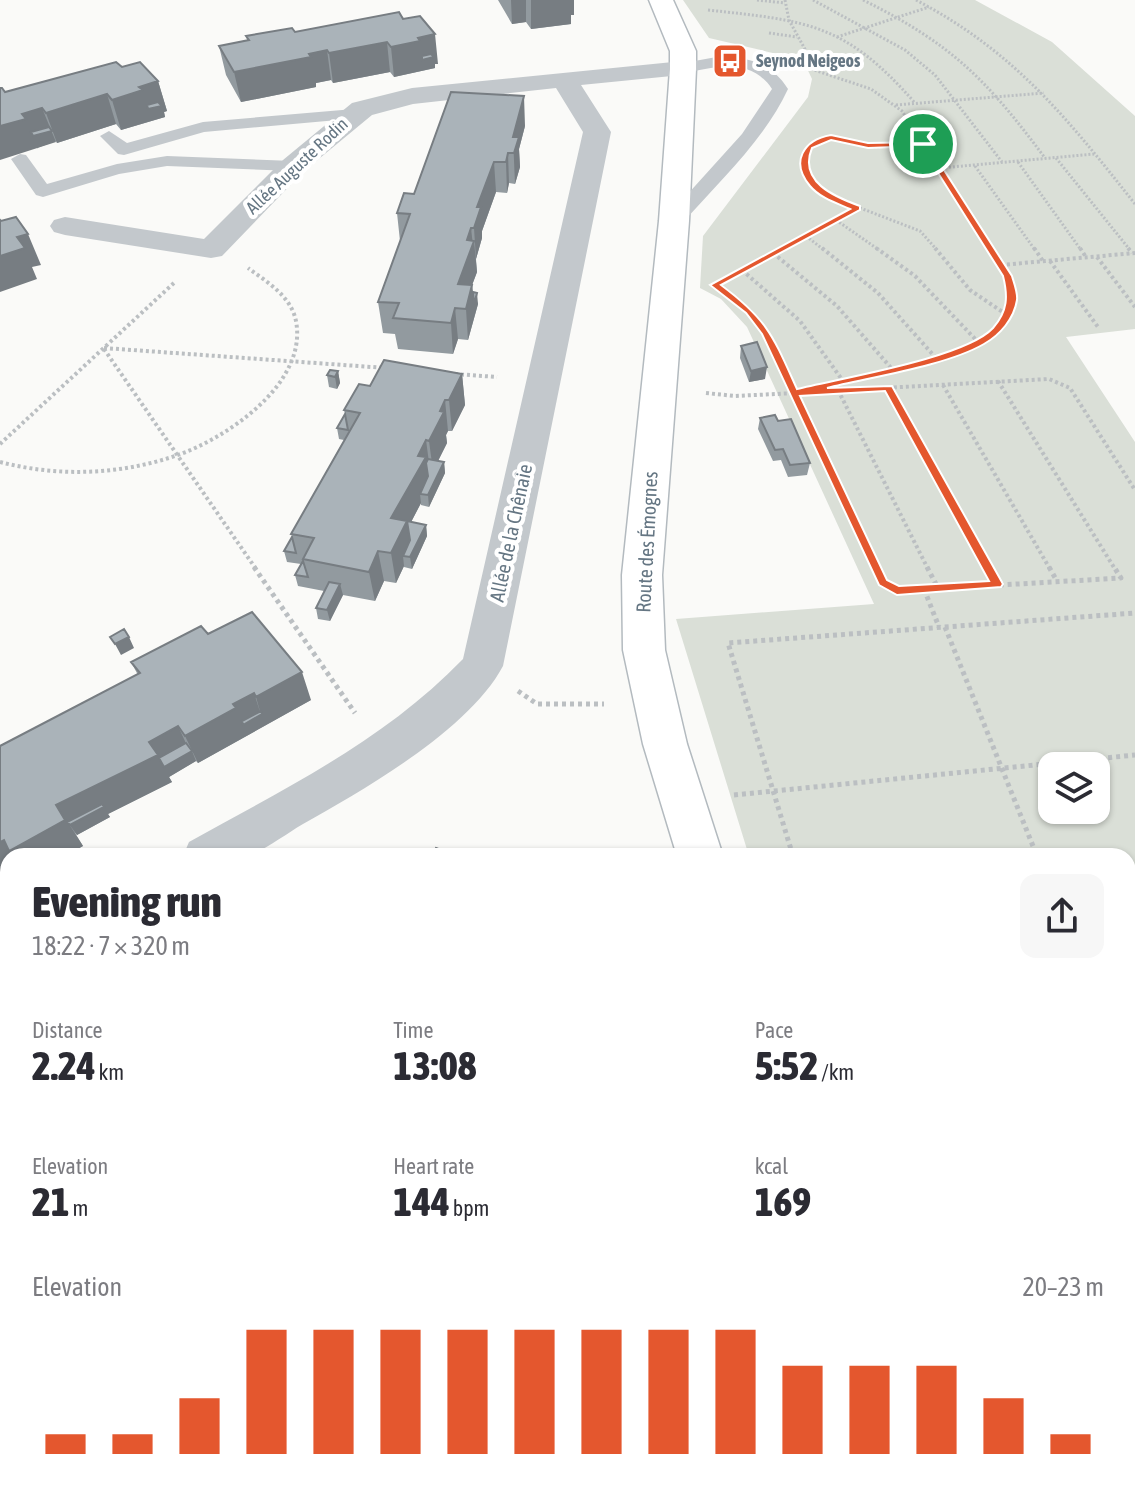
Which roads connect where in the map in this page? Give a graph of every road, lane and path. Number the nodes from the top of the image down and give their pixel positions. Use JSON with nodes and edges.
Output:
{"nodes":[{"id":1,"x":661,"y":0,"type":"edge"},
{"id":2,"x":757,"y":0,"type":"edge"},
{"id":3,"x":813,"y":0,"type":"edge"},
{"id":4,"x":863,"y":0,"type":"edge"},
{"id":5,"x":916,"y":0,"type":"edge"},
{"id":6,"x":785,"y":2,"type":"edge"},
{"id":7,"x":930,"y":7,"type":"junction"},
{"id":8,"x":703,"y":9,"type":"dead end"},
{"id":9,"x":898,"y":17,"type":"junction"},
{"id":10,"x":789,"y":20,"type":"junction"},
{"id":11,"x":868,"y":27,"type":"junction"},
{"id":12,"x":837,"y":37,"type":"junction"},
{"id":13,"x":807,"y":68,"type":"dead end"},
{"id":14,"x":683,"y":69,"type":"junction"},
{"id":15,"x":817,"y":71,"type":"junction"},
{"id":16,"x":564,"y":79,"type":"junction"},
{"id":17,"x":1045,"y":93,"type":"junction"},
{"id":18,"x":999,"y":96,"type":"junction"},
{"id":19,"x":955,"y":100,"type":"junction"},
{"id":20,"x":915,"y":103,"type":"junction"},
{"id":21,"x":896,"y":105,"type":"junction"},
{"id":22,"x":354,"y":114,"type":"junction"},
{"id":23,"x":109,"y":136,"type":"edge"},
{"id":24,"x":923,"y":144,"type":"junction"},
{"id":25,"x":1095,"y":154,"type":"junction"},
{"id":26,"x":1056,"y":157,"type":"junction"},
{"id":27,"x":1045,"y":158,"type":"junction"},
{"id":28,"x":20,"y":159,"type":"edge"},
{"id":29,"x":1017,"y":161,"type":"junction"},
{"id":30,"x":1002,"y":162,"type":"junction"},
{"id":31,"x":974,"y":165,"type":"junction"},
{"id":32,"x":293,"y":166,"type":"junction"},
{"id":33,"x":940,"y":169,"type":"junction"},
{"id":34,"x":1135,"y":204,"type":"edge"},
{"id":35,"x":857,"y":208,"type":"junction"},
{"id":36,"x":836,"y":220,"type":"junction"},
{"id":37,"x":674,"y":221,"type":"junction"},
{"id":38,"x":65,"y":226,"type":"dead end"},
{"id":39,"x":806,"y":236,"type":"junction"},
{"id":40,"x":211,"y":249,"type":"junction"},
{"id":41,"x":773,"y":253,"type":"junction"},
{"id":42,"x":1133,"y":253,"type":"edge"},
{"id":43,"x":1097,"y":256,"type":"junction"},
{"id":44,"x":1086,"y":257,"type":"junction"},
{"id":45,"x":1050,"y":260,"type":"junction"},
{"id":46,"x":1043,"y":261,"type":"junction"},
{"id":47,"x":1001,"y":265,"type":"junction"},
{"id":48,"x":742,"y":270,"type":"junction"},
{"id":49,"x":1135,"y":307,"type":"edge"},
{"id":50,"x":1007,"y":315,"type":"junction"},
{"id":51,"x":1098,"y":327,"type":"dead end"},
{"id":52,"x":979,"y":343,"type":"junction"},
{"id":53,"x":103,"y":348,"type":"junction"},
{"id":54,"x":936,"y":358,"type":"junction"},
{"id":55,"x":294,"y":362,"type":"junction"},
{"id":56,"x":388,"y":369,"type":"edge"},
{"id":57,"x":892,"y":369,"type":"junction"},
{"id":58,"x":450,"y":373,"type":"edge"},
{"id":59,"x":544,"y":380,"type":"junction"},
{"id":60,"x":843,"y":381,"type":"junction"},
{"id":61,"x":998,"y":381,"type":"junction"},
{"id":62,"x":943,"y":385,"type":"junction"},
{"id":63,"x":888,"y":388,"type":"junction"},
{"id":64,"x":659,"y":389,"type":"junction"},
{"id":65,"x":838,"y":390,"type":"junction"},
{"id":66,"x":794,"y":393,"type":"junction"},
{"id":67,"x":0,"y":444,"type":"edge"},
{"id":68,"x":178,"y":455,"type":"junction"},
{"id":69,"x":0,"y":462,"type":"edge"},
{"id":70,"x":1135,"y":490,"type":"edge"},
{"id":71,"x":1057,"y":581,"type":"junction"},
{"id":72,"x":997,"y":584,"type":"junction"},
{"id":73,"x":938,"y":588,"type":"junction"},
{"id":74,"x":924,"y":589,"type":"junction"},
{"id":75,"x":1135,"y":613,"type":"edge"},
{"id":76,"x":942,"y":627,"type":"junction"},
{"id":77,"x":618,"y":702,"type":"dead end"},
{"id":78,"x":537,"y":704,"type":"dead end"},
{"id":79,"x":382,"y":753,"type":"junction"},
{"id":80,"x":1135,"y":755,"type":"edge"},
{"id":81,"x":1002,"y":768,"type":"junction"},
{"id":82,"x":773,"y":791,"type":"junction"},
{"id":83,"x":731,"y":796,"type":"dead end"},
{"id":84,"x":220,"y":848,"type":"edge"},
{"id":85,"x":698,"y":848,"type":"edge"},
{"id":86,"x":791,"y":848,"type":"edge"},
{"id":87,"x":1034,"y":848,"type":"edge"}],
"edges":[{"from":1,"to":14,"type":"street","name":"Route des Émognes"},
{"from":2,"to":6,"type":"path"},
{"from":3,"to":11,"type":"path"},
{"from":4,"to":9,"type":"path"},
{"from":5,"to":7,"type":"path"},
{"from":6,"to":10,"type":"path"},
{"from":7,"to":9,"type":"path"},
{"from":7,"to":17,"type":"path"},
{"from":8,"to":10,"type":"path"},
{"from":9,"to":11,"type":"path"},
{"from":9,"to":18,"type":"path"},
{"from":10,"to":12,"type":"path"},
{"from":10,"to":15,"type":"path"},
{"from":11,"to":12,"type":"path"},
{"from":11,"to":19,"type":"path"},
{"from":12,"to":20,"type":"path"},
{"from":13,"to":15,"type":"path"},
{"from":14,"to":16,"type":"street","name":"Allée Auguste Rodin"},
{"from":14,"to":37,"type":"street","name":"Route des Émognes"},
{"from":14,"to":37,"type":"lane"},
{"from":15,"to":21,"type":"path"},
{"from":16,"to":22,"type":"street","name":"Allée Auguste Rodin"},
{"from":16,"to":59,"type":"street","name":"Allée de la Chênaie"},
{"from":17,"to":18,"type":"path"},
{"from":17,"to":25,"type":"path"},
{"from":18,"to":19,"type":"path"},
{"from":18,"to":27,"type":"path"},
{"from":19,"to":20,"type":"path"},
{"from":19,"to":30,"type":"path"},
{"from":20,"to":21,"type":"path"},
{"from":21,"to":24,"type":"path"},
{"from":22,"to":23,"type":"lane"},
{"from":22,"to":32,"type":"street","name":"Allée Auguste Rodin"},
{"from":24,"to":33,"type":"path"},
{"from":24,"to":35,"type":"path"},
{"from":25,"to":26,"type":"path"},
{"from":25,"to":34,"type":"path"},
{"from":26,"to":27,"type":"path"},
{"from":26,"to":42,"type":"path"},
{"from":27,"to":29,"type":"path"},
{"from":28,"to":32,"type":"lane"},
{"from":29,"to":30,"type":"path"},
{"from":29,"to":44,"type":"path"},
{"from":30,"to":31,"type":"path"},
{"from":31,"to":33,"type":"path"},
{"from":31,"to":46,"type":"path"},
{"from":32,"to":40,"type":"street","name":"Allée Auguste Rodin"},
{"from":33,"to":47,"type":"path"},
{"from":35,"to":36,"type":"path"},
{"from":35,"to":50,"type":"path"},
{"from":36,"to":39,"type":"path"},
{"from":36,"to":52,"type":"path"},
{"from":37,"to":64,"type":"street","name":"Route des Émognes"},
{"from":38,"to":40,"type":"street"},
{"from":39,"to":41,"type":"path"},
{"from":39,"to":54,"type":"path"},
{"from":40,"to":53,"type":"path"},
{"from":40,"to":55,"type":"path"},
{"from":41,"to":48,"type":"path"},
{"from":41,"to":57,"type":"path"},
{"from":42,"to":43,"type":"path"},
{"from":43,"to":44,"type":"path"},
{"from":43,"to":49,"type":"path"},
{"from":44,"to":45,"type":"path"},
{"from":45,"to":46,"type":"path"},
{"from":45,"to":51,"type":"path"},
{"from":46,"to":47,"type":"path"},
{"from":47,"to":50,"type":"path"},
{"from":48,"to":60,"type":"path"},
{"from":48,"to":66,"type":"path"},
{"from":50,"to":52,"type":"path"},
{"from":52,"to":54,"type":"path"},
{"from":53,"to":55,"type":"path"},
{"from":53,"to":67,"type":"path"},
{"from":53,"to":68,"type":"path"},
{"from":54,"to":57,"type":"path"},
{"from":55,"to":56,"type":"path"},
{"from":55,"to":68,"type":"path"},
{"from":57,"to":60,"type":"path"},
{"from":58,"to":59,"type":"path"},
{"from":59,"to":79,"type":"street","name":"Allée de la Chênaie"},
{"from":60,"to":66,"type":"path"},
{"from":61,"to":62,"type":"path"},
{"from":61,"to":70,"type":"path"},
{"from":61,"to":71,"type":"path"},
{"from":62,"to":63,"type":"path"},
{"from":62,"to":71,"type":"path"},
{"from":63,"to":65,"type":"path"},
{"from":63,"to":72,"type":"path"},
{"from":64,"to":66,"type":"path"},
{"from":64,"to":85,"type":"street","name":"Route des Émognes"},
{"from":65,"to":66,"type":"path"},
{"from":65,"to":73,"type":"path"},
{"from":66,"to":74,"type":"path"},
{"from":68,"to":69,"type":"path"},
{"from":68,"to":79,"type":"path"},
{"from":71,"to":72,"type":"path"},
{"from":72,"to":73,"type":"path"},
{"from":73,"to":74,"type":"path"},
{"from":74,"to":76,"type":"path"},
{"from":75,"to":76,"type":"path"},
{"from":76,"to":81,"type":"path"},
{"from":76,"to":82,"type":"path"},
{"from":77,"to":78,"type":"path"},
{"from":79,"to":84,"type":"street","name":"Allée de la Chênaie"},
{"from":80,"to":81,"type":"path"},
{"from":81,"to":82,"type":"path"},
{"from":81,"to":87,"type":"path"},
{"from":82,"to":83,"type":"path"},
{"from":82,"to":86,"type":"path"}]}
